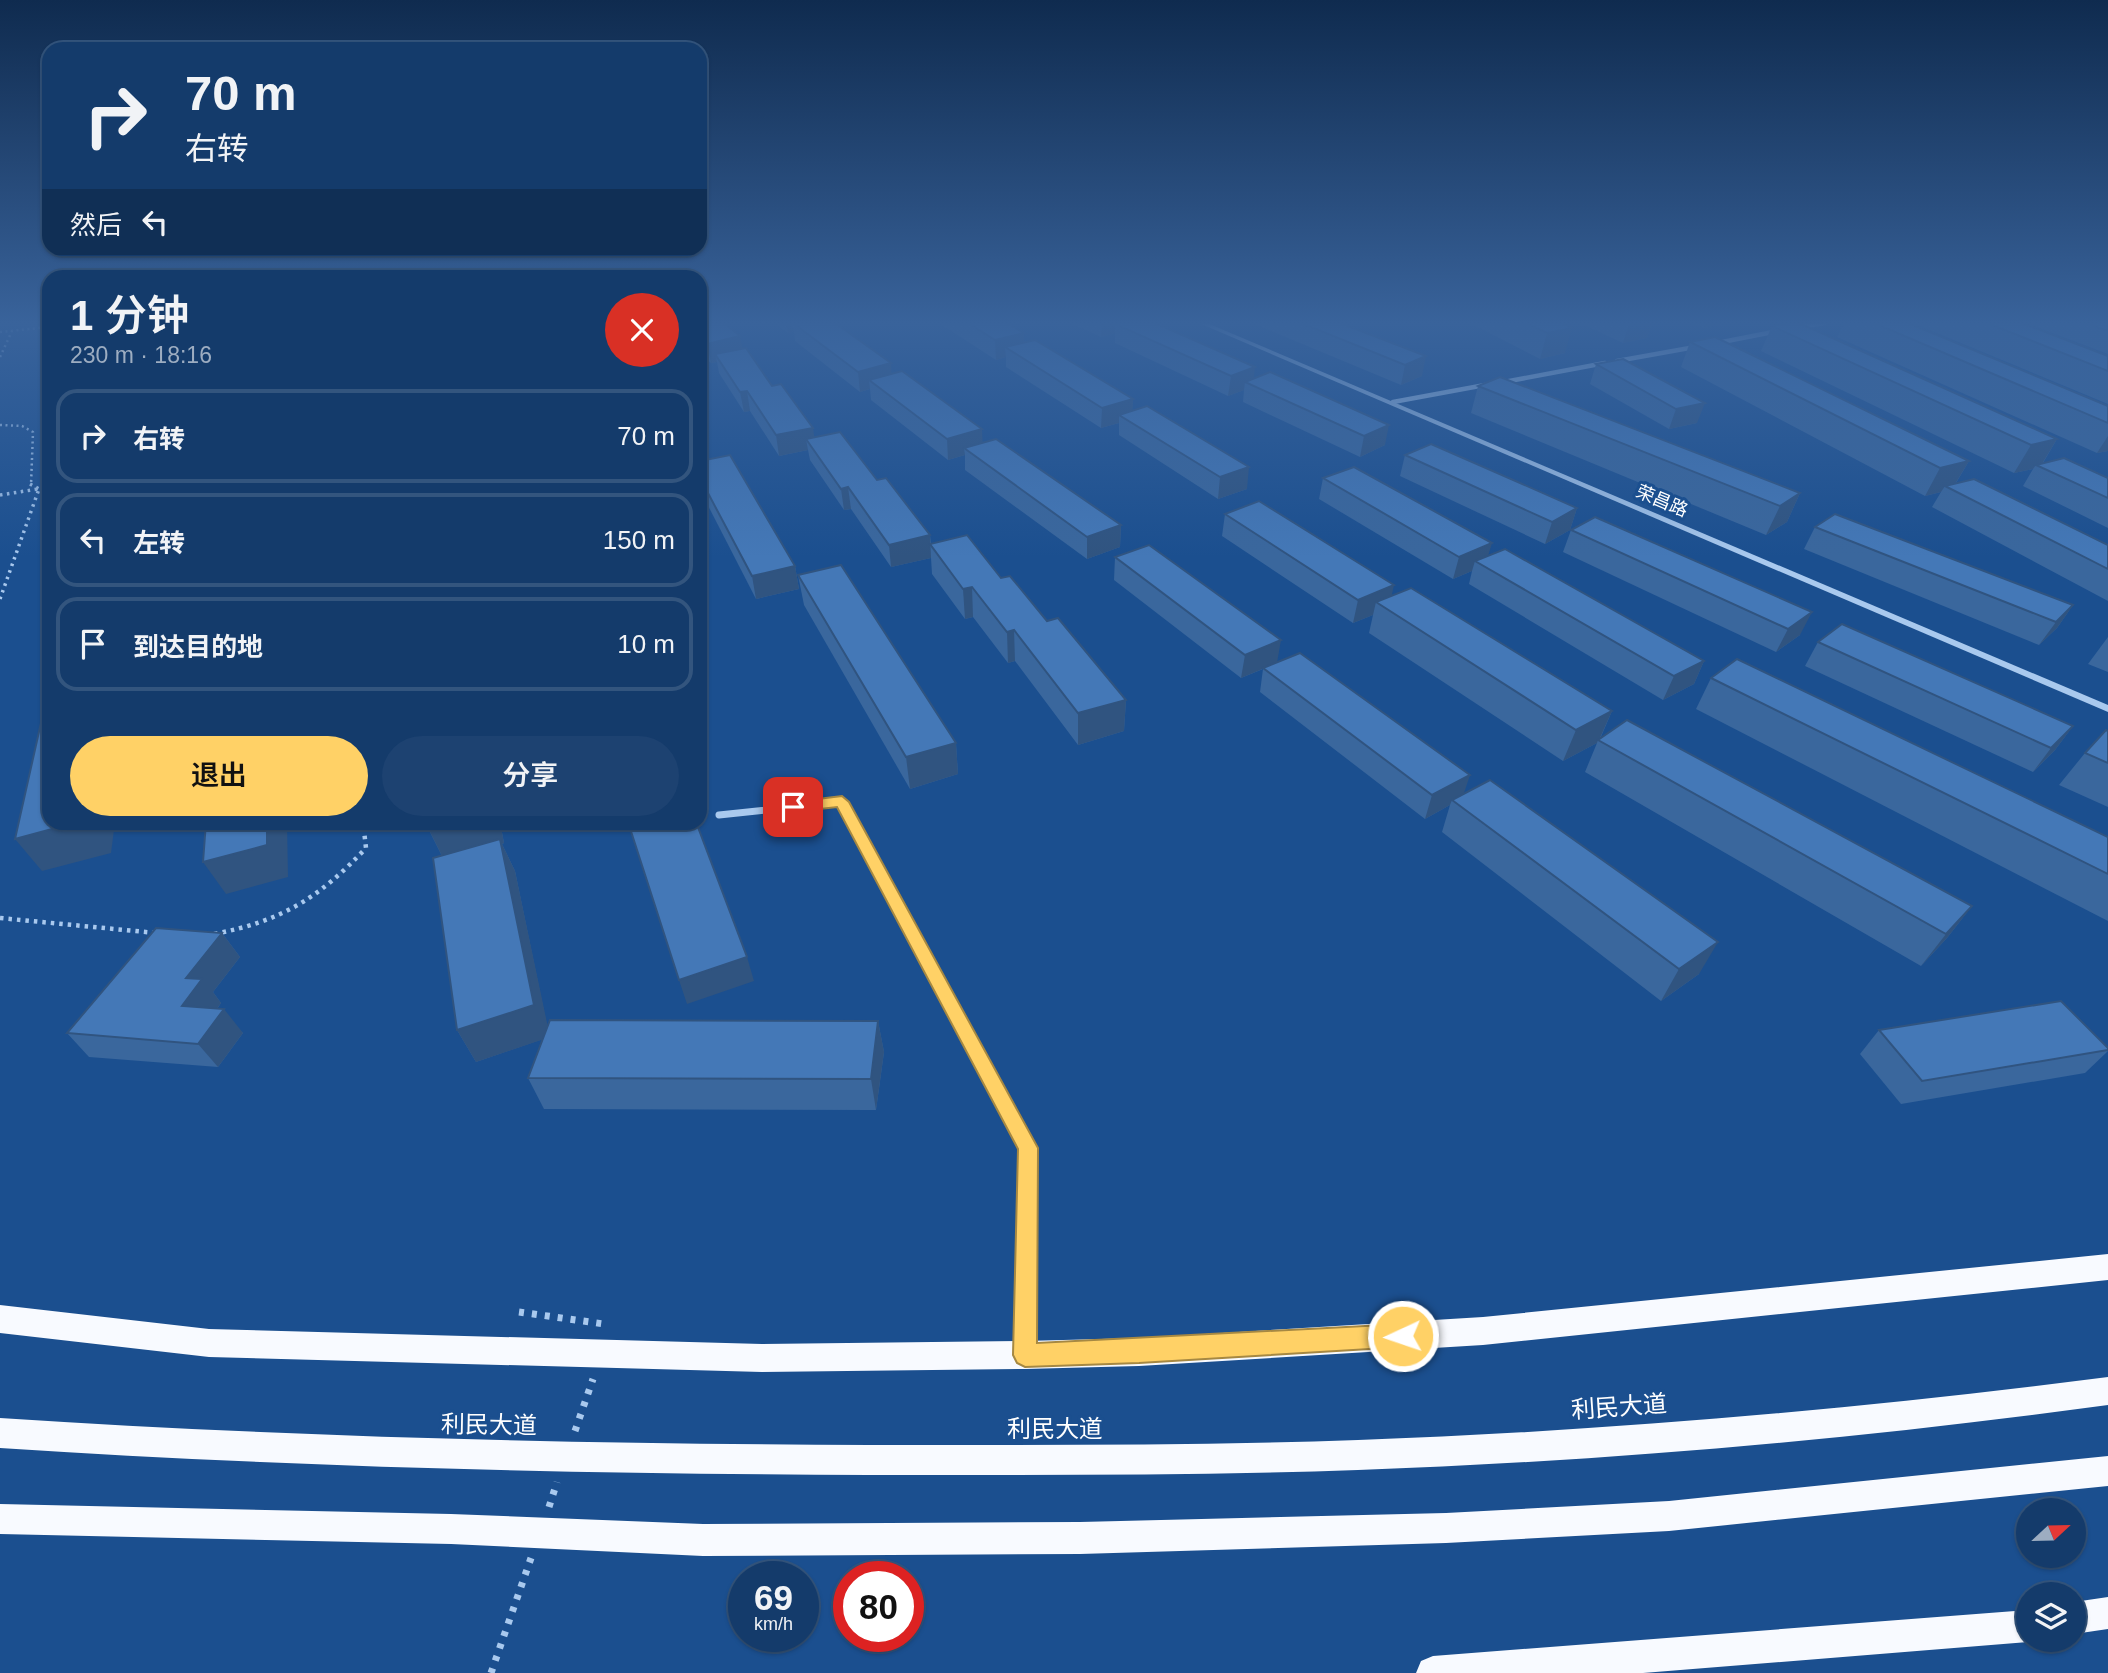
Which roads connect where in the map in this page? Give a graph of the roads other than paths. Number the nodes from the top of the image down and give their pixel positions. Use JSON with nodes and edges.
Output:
{"nodes":[{"id":1,"x":1398,"y":401,"type":"edge"},
{"id":2,"x":1393,"y":402,"type":"joint"},
{"id":3,"x":2108,"y":709,"type":"edge"},
{"id":4,"x":719,"y":815,"type":"dead end"},
{"id":5,"x":2108,"y":1268,"type":"edge"},
{"id":6,"x":0,"y":1319,"type":"edge"},
{"id":7,"x":1025,"y":1355,"type":"junction"},
{"id":8,"x":2108,"y":1391,"type":"edge"},
{"id":9,"x":0,"y":1433,"type":"edge"},
{"id":10,"x":2108,"y":1471,"type":"edge"},
{"id":11,"x":0,"y":1519,"type":"edge"},
{"id":12,"x":2108,"y":1613,"type":"edge"},
{"id":13,"x":2086,"y":1616,"type":"edge"},
{"id":14,"x":2016,"y":1627,"type":"edge"},
{"id":15,"x":1433,"y":1673,"type":"edge"}],
"edges":[{"from":1,"to":2,"type":"street"},
{"from":2,"to":3,"type":"street","name":"荣昌路"},
{"from":4,"to":7,"type":"street"},
{"from":5,"to":7,"type":"highway"},
{"from":6,"to":7,"type":"highway"},
{"from":8,"to":9,"type":"highway","name":"利民大道"},
{"from":10,"to":11,"type":"highway"},
{"from":12,"to":13,"type":"highway"},
{"from":14,"to":15,"type":"highway"}]}
